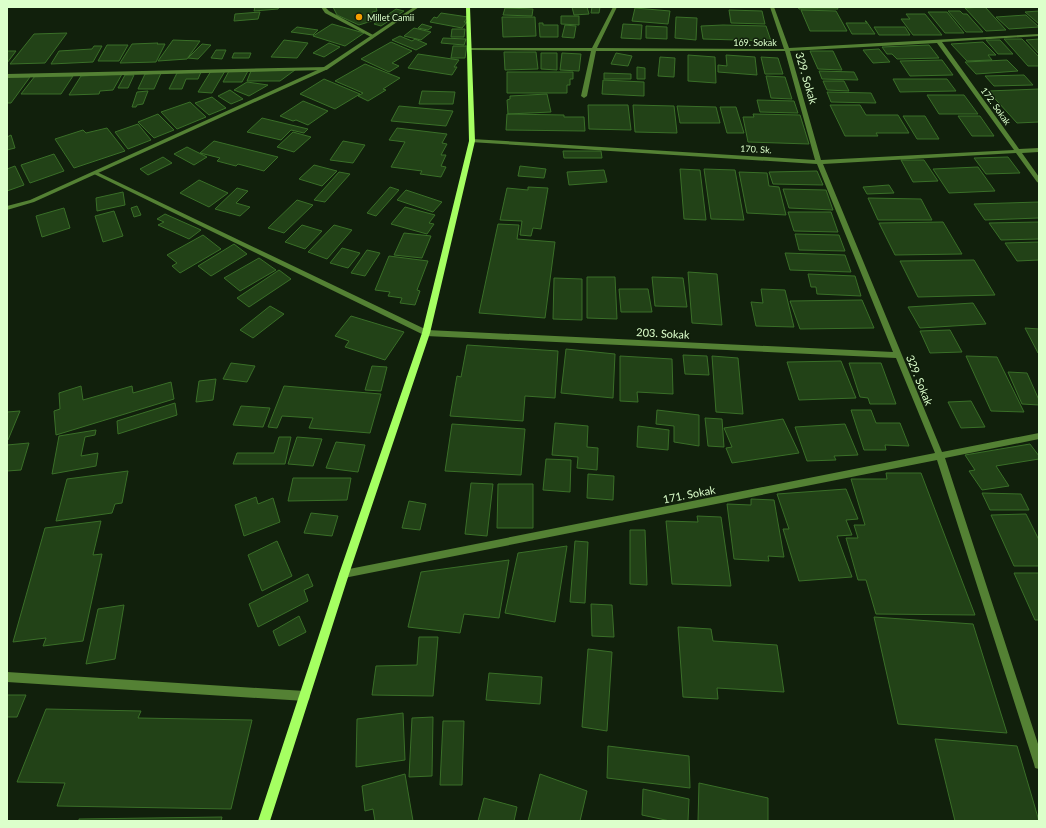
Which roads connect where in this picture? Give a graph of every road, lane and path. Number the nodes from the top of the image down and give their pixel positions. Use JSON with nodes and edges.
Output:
{"nodes":[{"id":1,"x":323,"y":7,"type":"edge"},
{"id":2,"x":417,"y":7,"type":"edge"},
{"id":3,"x":468,"y":7,"type":"edge"},
{"id":4,"x":615,"y":7,"type":"edge"},
{"id":5,"x":772,"y":7,"type":"edge"},
{"id":6,"x":1039,"y":35,"type":"edge"},
{"id":7,"x":373,"y":36,"type":"junction"},
{"id":8,"x":939,"y":42,"type":"junction"},
{"id":9,"x":470,"y":49,"type":"junction"},
{"id":10,"x":594,"y":49,"type":"junction"},
{"id":11,"x":787,"y":50,"type":"junction"},
{"id":12,"x":326,"y":68,"type":"junction"},
{"id":13,"x":7,"y":76,"type":"edge"},
{"id":14,"x":584,"y":96,"type":"dead end"},
{"id":15,"x":472,"y":141,"type":"junction"},
{"id":16,"x":1039,"y":150,"type":"edge"},
{"id":17,"x":1018,"y":152,"type":"junction"},
{"id":18,"x":820,"y":162,"type":"junction"},
{"id":19,"x":95,"y":172,"type":"junction"},
{"id":20,"x":1039,"y":181,"type":"edge"},
{"id":21,"x":7,"y":208,"type":"edge"},
{"id":22,"x":426,"y":333,"type":"junction"},
{"id":23,"x":898,"y":355,"type":"junction"},
{"id":24,"x":1039,"y":436,"type":"edge"},
{"id":25,"x":940,"y":456,"type":"junction"},
{"id":26,"x":344,"y":574,"type":"junction"},
{"id":27,"x":7,"y":677,"type":"edge"},
{"id":28,"x":305,"y":696,"type":"junction"},
{"id":29,"x":1039,"y":764,"type":"edge"},
{"id":30,"x":264,"y":821,"type":"edge"}],
"edges":[{"from":1,"to":7,"type":"street"},
{"from":2,"to":7,"type":"street"},
{"from":3,"to":9,"type":"main road"},
{"from":4,"to":10,"type":"street"},
{"from":5,"to":11,"type":"street","name":"329. Sokak"},
{"from":6,"to":8,"type":"street","name":"169. Sokak"},
{"from":7,"to":12,"type":"street"},
{"from":8,"to":11,"type":"street","name":"169. Sokak"},
{"from":8,"to":17,"type":"street","name":"172. Sokak"},
{"from":9,"to":10,"type":"street","name":"169. Sokak"},
{"from":9,"to":15,"type":"main road"},
{"from":10,"to":11,"type":"street","name":"169. Sokak"},
{"from":10,"to":14,"type":"street"},
{"from":11,"to":18,"type":"street","name":"329. Sokak"},
{"from":12,"to":13,"type":"street"},
{"from":12,"to":19,"type":"street"},
{"from":15,"to":18,"type":"street","name":"170. Sk."},
{"from":15,"to":22,"type":"main road"},
{"from":16,"to":17,"type":"street","name":"170. Sk."},
{"from":17,"to":18,"type":"street","name":"170. Sk."},
{"from":17,"to":20,"type":"street","name":"172. Sokak"},
{"from":18,"to":23,"type":"street","name":"329. Sokak"},
{"from":19,"to":21,"type":"street"},
{"from":19,"to":22,"type":"street"},
{"from":22,"to":23,"type":"street","name":"203. Sokak"},
{"from":22,"to":26,"type":"main road"},
{"from":23,"to":25,"type":"street","name":"329. Sokak"},
{"from":24,"to":25,"type":"street","name":"171. Sokak"},
{"from":25,"to":26,"type":"street","name":"171. Sokak"},
{"from":25,"to":29,"type":"street","name":"329. Sokak"},
{"from":26,"to":28,"type":"main road"},
{"from":27,"to":28,"type":"street"},
{"from":28,"to":30,"type":"main road"}]}
